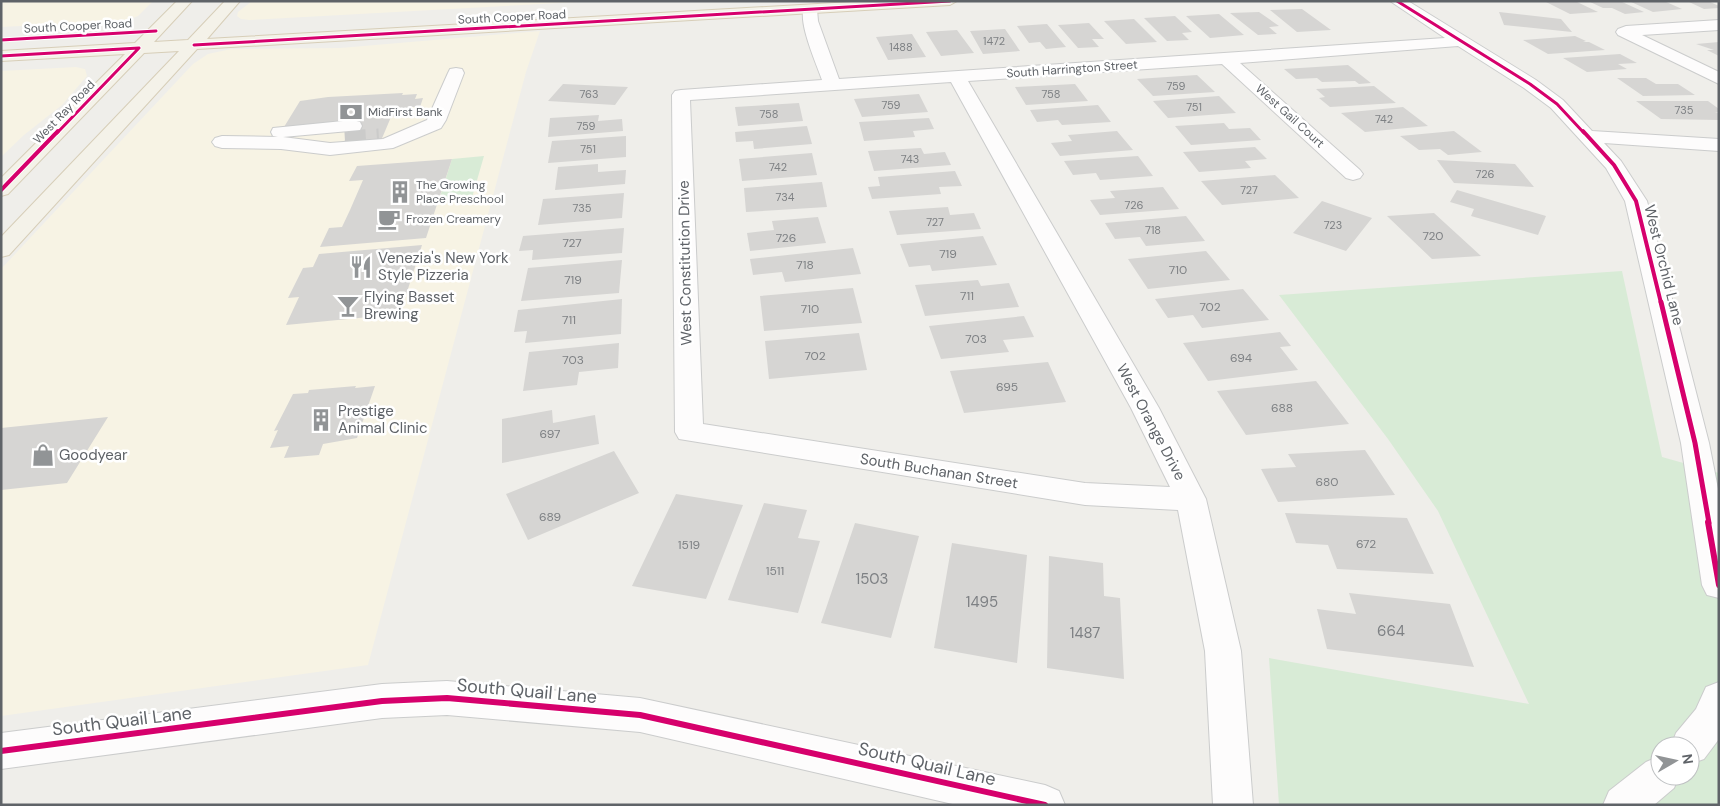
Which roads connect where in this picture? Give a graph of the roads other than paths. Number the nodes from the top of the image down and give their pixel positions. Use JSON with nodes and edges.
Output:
{"nodes":[{"id":1,"x":185,"y":1,"type":"edge"},
{"id":2,"x":233,"y":1,"type":"edge"},
{"id":3,"x":730,"y":1,"type":"edge"},
{"id":4,"x":950,"y":1,"type":"edge"},
{"id":5,"x":1397,"y":1,"type":"edge"},
{"id":6,"x":808,"y":5,"type":"edge"},
{"id":7,"x":1719,"y":25,"type":"edge"},
{"id":8,"x":209,"y":29,"type":"junction"},
{"id":9,"x":156,"y":31,"type":"junction"},
{"id":10,"x":1,"y":40,"type":"edge"},
{"id":11,"x":1463,"y":41,"type":"junction"},
{"id":12,"x":194,"y":45,"type":"junction"},
{"id":13,"x":139,"y":48,"type":"junction"},
{"id":14,"x":1,"y":56,"type":"edge"},
{"id":15,"x":1226,"y":59,"type":"junction"},
{"id":16,"x":456,"y":73,"type":"dead end"},
{"id":17,"x":956,"y":76,"type":"junction"},
{"id":18,"x":1719,"y":79,"type":"edge"},
{"id":19,"x":832,"y":84,"type":"junction"},
{"id":20,"x":681,"y":94,"type":"joint"},
{"id":21,"x":432,"y":124,"type":"junction"},
{"id":22,"x":1589,"y":136,"type":"junction"},
{"id":23,"x":404,"y":137,"type":"junction"},
{"id":24,"x":294,"y":145,"type":"junction"},
{"id":25,"x":1719,"y":145,"type":"edge"},
{"id":26,"x":1353,"y":174,"type":"dead end"},
{"id":27,"x":1,"y":190,"type":"edge"},
{"id":28,"x":1,"y":250,"type":"edge"},
{"id":29,"x":689,"y":432,"type":"joint"},
{"id":30,"x":1707,"y":446,"type":"edge"},
{"id":31,"x":1191,"y":498,"type":"junction"},
{"id":32,"x":1719,"y":585,"type":"edge"},
{"id":33,"x":1719,"y":700,"type":"edge"},
{"id":34,"x":1698,"y":736,"type":"edge"},
{"id":35,"x":2,"y":753,"type":"edge"},
{"id":36,"x":1650,"y":783,"type":"edge"},
{"id":37,"x":1045,"y":805,"type":"edge"},
{"id":38,"x":1233,"y":805,"type":"edge"},
{"id":39,"x":1623,"y":805,"type":"edge"}],
"edges":[{"from":1,"to":9,"type":"main road","name":"West Ray Road"},
{"from":2,"to":8,"type":"main road"},
{"from":3,"to":8,"type":"main road","name":"South Cooper Road"},
{"from":4,"to":6,"type":"main road","name":"South Cooper Road"},
{"from":5,"to":11,"type":"street","name":"West Orchid Lane"},
{"from":6,"to":12,"type":"main road","name":"South Cooper Road"},
{"from":6,"to":19,"type":"street"},
{"from":7,"to":18,"type":"street"},
{"from":8,"to":9,"type":"main road","name":"South Cooper Road"},
{"from":8,"to":12,"type":"main road"},
{"from":9,"to":10,"type":"main road","name":"South Cooper Road"},
{"from":9,"to":13,"type":"main road","name":"West Ray Road"},
{"from":11,"to":15,"type":"street","name":"South Harrington Street"},
{"from":11,"to":22,"type":"street","name":"West Orchid Lane"},
{"from":12,"to":13,"type":"main road","name":"South Cooper Road"},
{"from":12,"to":28,"type":"main road"},
{"from":13,"to":14,"type":"main road","name":"South Cooper Road"},
{"from":13,"to":27,"type":"main road","name":"West Ray Road"},
{"from":15,"to":17,"type":"street","name":"South Harrington Street"},
{"from":15,"to":26,"type":"street","name":"West Gail Court"},
{"from":16,"to":21,"type":"street"},
{"from":17,"to":19,"type":"street","name":"South Harrington Street"},
{"from":17,"to":31,"type":"street","name":"West Orange Drive"},
{"from":19,"to":20,"type":"street","name":"South Harrington Street"},
{"from":20,"to":29,"type":"street","name":"West Constitution Drive"},
{"from":21,"to":23,"type":"street"},
{"from":21,"to":23,"type":"street"},
{"from":22,"to":25,"type":"street"},
{"from":22,"to":30,"type":"street","name":"West Orchid Lane"},
{"from":23,"to":24,"type":"street"},
{"from":24,"to":24,"type":"street"},
{"from":29,"to":31,"type":"street","name":"South Buchanan Street"},
{"from":30,"to":32,"type":"street","name":"West Orchid Lane"},
{"from":31,"to":38,"type":"street","name":"West Orange Drive"},
{"from":33,"to":34,"type":"street"},
{"from":35,"to":37,"type":"street","name":"South Quail Lane"},
{"from":36,"to":39,"type":"street"}]}
